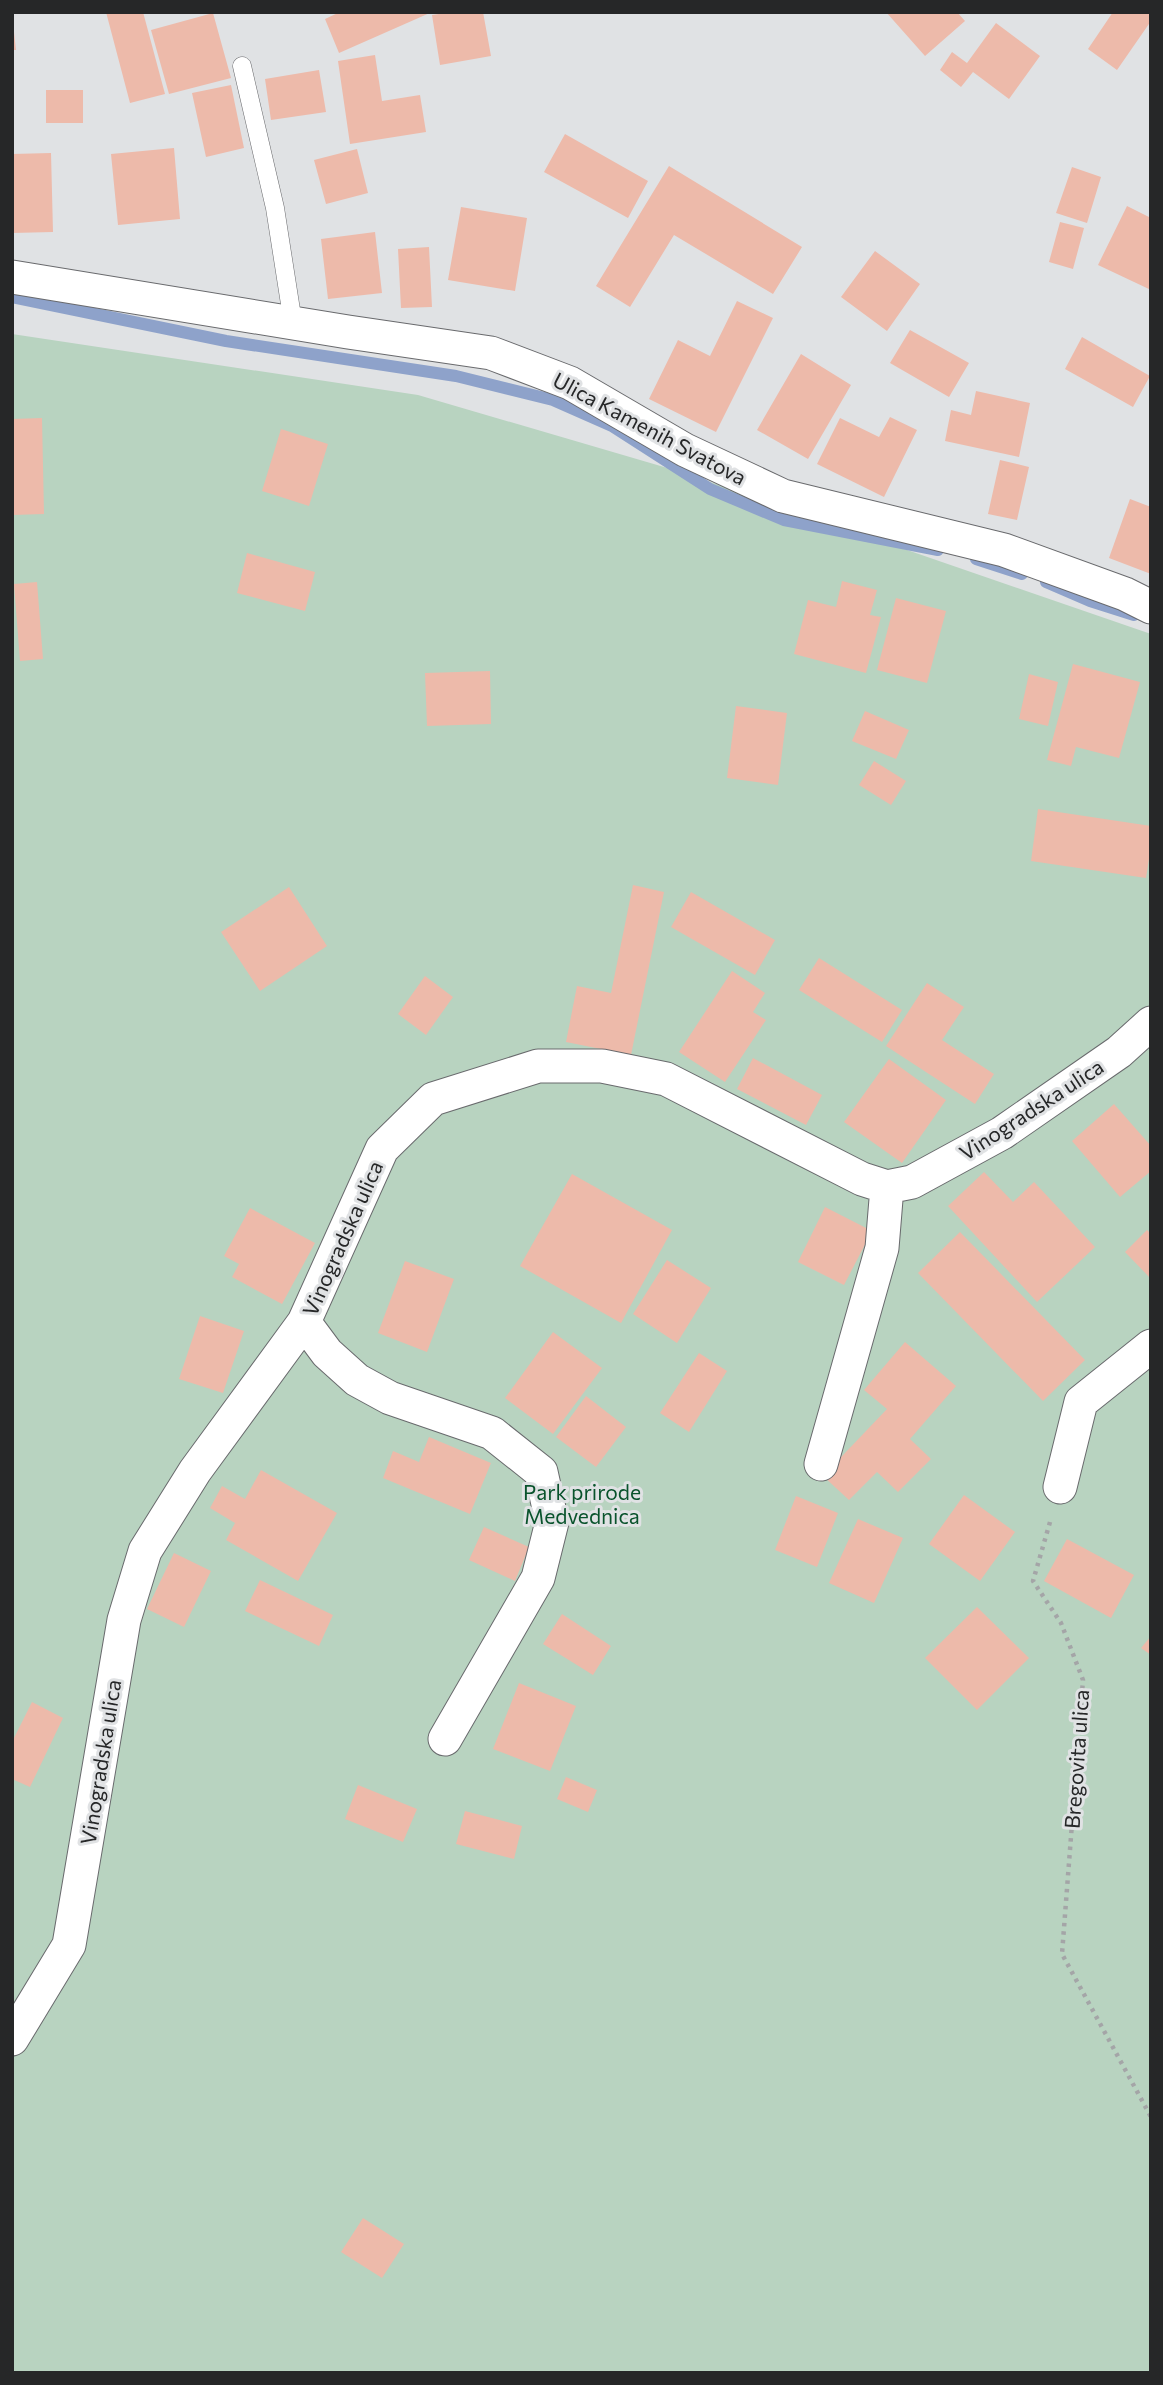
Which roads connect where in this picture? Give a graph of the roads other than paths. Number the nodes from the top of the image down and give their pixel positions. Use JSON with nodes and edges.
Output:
{"nodes":[{"id":1,"x":242,"y":66,"type":"dead end"},
{"id":2,"x":12,"y":277,"type":"edge"},
{"id":3,"x":293,"y":323,"type":"junction"},
{"id":4,"x":1151,"y":607,"type":"edge"},
{"id":5,"x":1151,"y":1023,"type":"edge"},
{"id":6,"x":887,"y":1187,"type":"junction"},
{"id":7,"x":304,"y":1322,"type":"junction"},
{"id":8,"x":1151,"y":1346,"type":"edge"},
{"id":9,"x":821,"y":1464,"type":"dead end"},
{"id":10,"x":1060,"y":1488,"type":"road end"},
{"id":11,"x":445,"y":1739,"type":"dead end"},
{"id":12,"x":12,"y":2039,"type":"edge"}],
"edges":[{"from":1,"to":3,"type":"lane"},
{"from":2,"to":3,"type":"street","name":"Ulica Kamenih Svatova"},
{"from":3,"to":4,"type":"street","name":"Ulica Kamenih Svatova"},
{"from":5,"to":6,"type":"street","name":"Vinogradska ulica"},
{"from":6,"to":7,"type":"street","name":"Vinogradska ulica"},
{"from":6,"to":9,"type":"street"},
{"from":7,"to":11,"type":"street"},
{"from":7,"to":12,"type":"street","name":"Vinogradska ulica"},
{"from":8,"to":10,"type":"street"}]}
